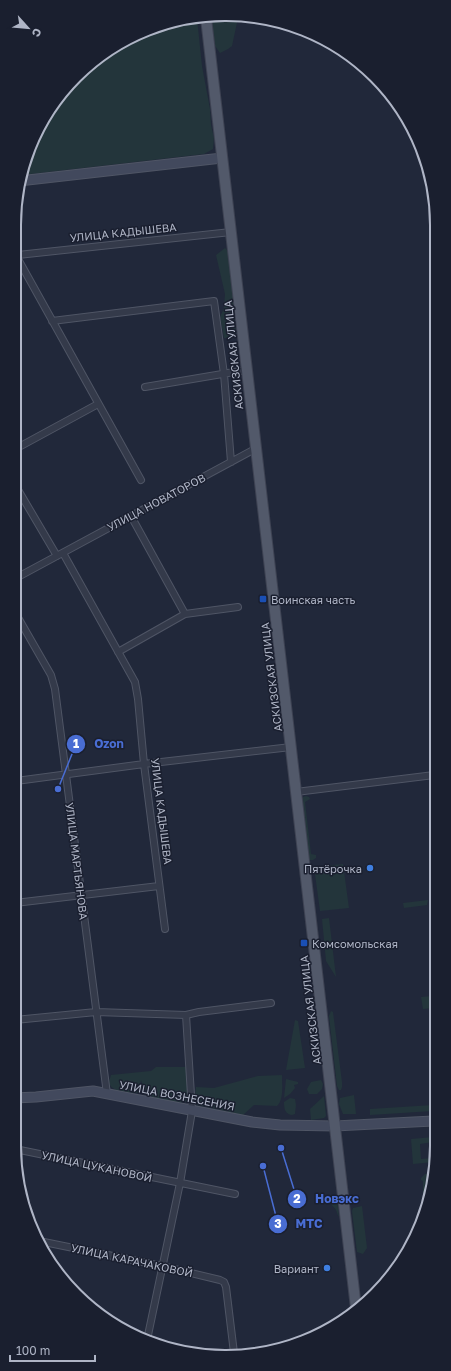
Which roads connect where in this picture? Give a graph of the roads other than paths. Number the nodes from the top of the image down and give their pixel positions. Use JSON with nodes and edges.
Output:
{"nodes":[{"id":1,"x":206,"y":22,"type":"edge"},
{"id":2,"x":222,"y":158,"type":"junction"},
{"id":3,"x":26,"y":180,"type":"edge"},
{"id":4,"x":231,"y":232,"type":"junction"},
{"id":5,"x":21,"y":255,"type":"edge"},
{"id":6,"x":21,"y":264,"type":"edge"},
{"id":7,"x":52,"y":321,"type":"junction"},
{"id":8,"x":246,"y":370,"type":"junction"},
{"id":9,"x":224,"y":374,"type":"junction"},
{"id":10,"x":146,"y":387,"type":"dead end"},
{"id":11,"x":98,"y":404,"type":"junction"},
{"id":12,"x":21,"y":446,"type":"edge"},
{"id":13,"x":255,"y":449,"type":"junction"},
{"id":14,"x":231,"y":462,"type":"junction"},
{"id":15,"x":141,"y":480,"type":"dead end"},
{"id":16,"x":21,"y":494,"type":"edge"},
{"id":17,"x":131,"y":516,"type":"junction"},
{"id":18,"x":60,"y":554,"type":"junction"},
{"id":19,"x":21,"y":575,"type":"edge"},
{"id":20,"x":238,"y":607,"type":"dead end"},
{"id":21,"x":186,"y":614,"type":"junction"},
{"id":22,"x":21,"y":623,"type":"edge"},
{"id":23,"x":118,"y":652,"type":"junction"},
{"id":24,"x":291,"y":747,"type":"junction"},
{"id":25,"x":144,"y":764,"type":"junction"},
{"id":26,"x":66,"y":774,"type":"junction"},
{"id":27,"x":430,"y":775,"type":"edge"},
{"id":28,"x":21,"y":780,"type":"edge"},
{"id":29,"x":296,"y":792,"type":"junction"},
{"id":30,"x":160,"y":886,"type":"junction"},
{"id":31,"x":81,"y":895,"type":"junction"},
{"id":32,"x":21,"y":902,"type":"edge"},
{"id":33,"x":165,"y":929,"type":"dead end"},
{"id":34,"x":271,"y":1003,"type":"dead end"},
{"id":35,"x":96,"y":1012,"type":"junction"},
{"id":36,"x":186,"y":1015,"type":"junction"},
{"id":37,"x":21,"y":1019,"type":"edge"},
{"id":38,"x":107,"y":1094,"type":"junction"},
{"id":39,"x":21,"y":1098,"type":"edge"},
{"id":40,"x":192,"y":1111,"type":"junction"},
{"id":41,"x":430,"y":1120,"type":"edge"},
{"id":42,"x":335,"y":1126,"type":"junction"},
{"id":43,"x":21,"y":1150,"type":"edge"},
{"id":44,"x":180,"y":1183,"type":"junction"},
{"id":45,"x":235,"y":1194,"type":"dead end"},
{"id":46,"x":45,"y":1242,"type":"edge"},
{"id":47,"x":162,"y":1266,"type":"junction"},
{"id":48,"x":355,"y":1303,"type":"edge"},
{"id":49,"x":148,"y":1334,"type":"edge"},
{"id":50,"x":234,"y":1350,"type":"edge"}],
"edges":[{"from":1,"to":2,"type":"main road","name":"АСКИЗСКАЯ УЛИЦА"},
{"from":2,"to":3,"type":"street"},
{"from":2,"to":4,"type":"main road","name":"АСКИЗСКАЯ УЛИЦА"},
{"from":4,"to":5,"type":"street","name":"УЛИЦА КАДЫШЕВА"},
{"from":4,"to":8,"type":"main road","name":"АСКИЗСКАЯ УЛИЦА"},
{"from":6,"to":7,"type":"street"},
{"from":7,"to":9,"type":"street"},
{"from":7,"to":11,"type":"street"},
{"from":8,"to":9,"type":"street"},
{"from":8,"to":13,"type":"main road","name":"АСКИЗСКАЯ УЛИЦА"},
{"from":9,"to":10,"type":"street"},
{"from":9,"to":14,"type":"street"},
{"from":11,"to":12,"type":"street"},
{"from":11,"to":15,"type":"street"},
{"from":13,"to":14,"type":"street","name":"УЛИЦА НОВАТОРОВ"},
{"from":13,"to":24,"type":"main road","name":"АСКИЗСКАЯ УЛИЦА"},
{"from":14,"to":17,"type":"street","name":"УЛИЦА НОВАТОРОВ"},
{"from":16,"to":18,"type":"street"},
{"from":17,"to":18,"type":"street","name":"УЛИЦА НОВАТОРОВ"},
{"from":17,"to":21,"type":"street"},
{"from":18,"to":19,"type":"street","name":"УЛИЦА НОВАТОРОВ"},
{"from":18,"to":23,"type":"street","name":"УЛИЦА КАДЫШЕВА"},
{"from":20,"to":21,"type":"street"},
{"from":21,"to":23,"type":"street"},
{"from":22,"to":26,"type":"street","name":"УЛИЦА МАРТЬЯНОВА"},
{"from":23,"to":25,"type":"street","name":"УЛИЦА КАДЫШЕВА"},
{"from":24,"to":25,"type":"street"},
{"from":24,"to":29,"type":"main road","name":"АСКИЗСКАЯ УЛИЦА"},
{"from":25,"to":26,"type":"street"},
{"from":25,"to":30,"type":"street","name":"УЛИЦА КАДЫШЕВА"},
{"from":26,"to":28,"type":"street"},
{"from":26,"to":31,"type":"street","name":"УЛИЦА МАРТЬЯНОВА"},
{"from":27,"to":29,"type":"street"},
{"from":29,"to":42,"type":"main road","name":"АСКИЗСКАЯ УЛИЦА"},
{"from":30,"to":31,"type":"street"},
{"from":30,"to":33,"type":"street","name":"УЛИЦА КАДЫШЕВА"},
{"from":31,"to":32,"type":"street"},
{"from":31,"to":35,"type":"street","name":"УЛИЦА МАРТЬЯНОВА"},
{"from":34,"to":36,"type":"street"},
{"from":35,"to":36,"type":"street"},
{"from":35,"to":37,"type":"street"},
{"from":35,"to":38,"type":"street","name":"УЛИЦА МАРТЬЯНОВА"},
{"from":36,"to":40,"type":"street"},
{"from":38,"to":39,"type":"street","name":"УЛИЦА ВОЗНЕСЕНИЯ"},
{"from":38,"to":40,"type":"street","name":"УЛИЦА ВОЗНЕСЕНИЯ"},
{"from":40,"to":42,"type":"street","name":"УЛИЦА ВОЗНЕСЕНИЯ"},
{"from":40,"to":44,"type":"street"},
{"from":41,"to":42,"type":"street","name":"УЛИЦА ВОЗНЕСЕНИЯ"},
{"from":42,"to":48,"type":"main road","name":"АСКИЗСКАЯ УЛИЦА"},
{"from":43,"to":44,"type":"street","name":"УЛИЦА ЦУКАНОВОЙ"},
{"from":44,"to":45,"type":"street","name":"УЛИЦА ЦУКАНОВОЙ"},
{"from":44,"to":47,"type":"street"},
{"from":46,"to":47,"type":"street","name":"УЛИЦА КАРАЧАКОВОЙ"},
{"from":47,"to":49,"type":"street"},
{"from":47,"to":50,"type":"street","name":"УЛИЦА КАРАЧАКОВОЙ"}]}
